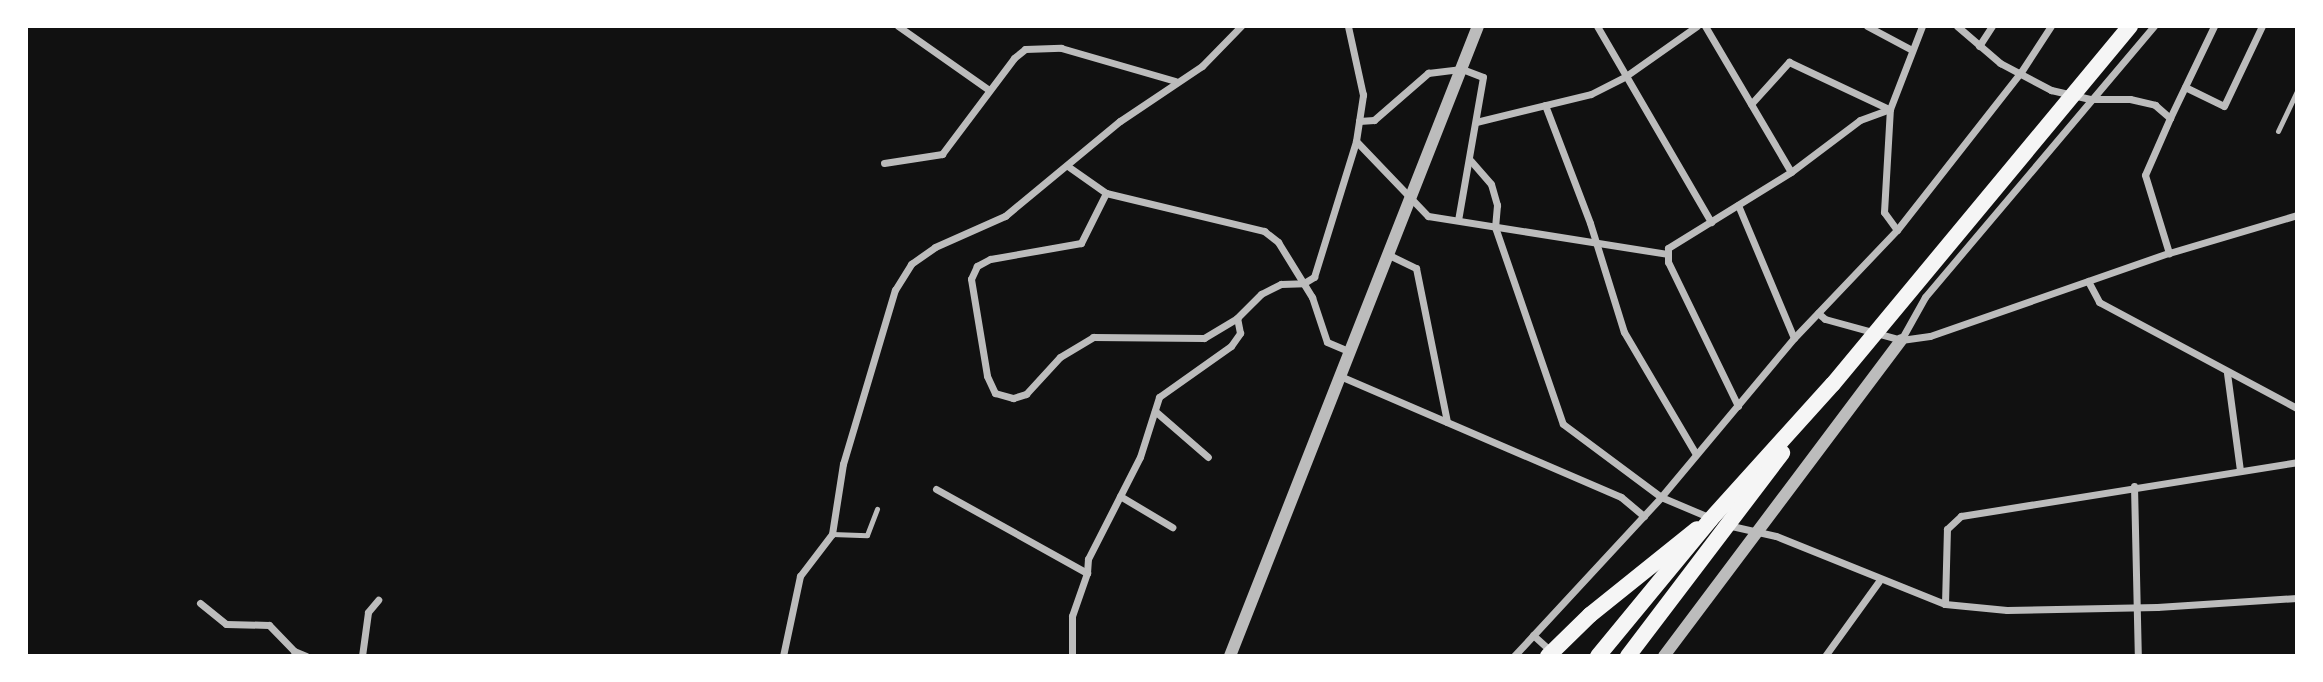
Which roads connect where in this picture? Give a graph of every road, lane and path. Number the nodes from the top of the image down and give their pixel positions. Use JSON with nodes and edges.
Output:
{"nodes":[{"id":1,"x":898,"y":26,"type":"edge"},
{"id":2,"x":1241,"y":26,"type":"edge"},
{"id":3,"x":1348,"y":26,"type":"edge"},
{"id":4,"x":1478,"y":26,"type":"edge"},
{"id":5,"x":1597,"y":26,"type":"edge"},
{"id":6,"x":1697,"y":26,"type":"edge"},
{"id":7,"x":1705,"y":26,"type":"edge"},
{"id":8,"x":1867,"y":26,"type":"edge"},
{"id":9,"x":1922,"y":26,"type":"edge"},
{"id":10,"x":1957,"y":26,"type":"edge"},
{"id":11,"x":1992,"y":26,"type":"edge"},
{"id":12,"x":2051,"y":26,"type":"edge"},
{"id":13,"x":2130,"y":26,"type":"edge"},
{"id":14,"x":2154,"y":26,"type":"edge"},
{"id":15,"x":2214,"y":26,"type":"edge"},
{"id":16,"x":2262,"y":26,"type":"edge"},
{"id":17,"x":1979,"y":46,"type":"junction"},
{"id":18,"x":1912,"y":50,"type":"junction"},
{"id":19,"x":1462,"y":69,"type":"junction"},
{"id":20,"x":2021,"y":72,"type":"junction"},
{"id":21,"x":1626,"y":76,"type":"junction"},
{"id":22,"x":1175,"y":81,"type":"junction"},
{"id":23,"x":2185,"y":87,"type":"junction"},
{"id":24,"x":989,"y":90,"type":"junction"},
{"id":25,"x":2297,"y":90,"type":"edge"},
{"id":26,"x":2091,"y":99,"type":"junction"},
{"id":27,"x":1751,"y":103,"type":"junction"},
{"id":28,"x":1545,"y":105,"type":"junction"},
{"id":29,"x":1890,"y":109,"type":"junction"},
{"id":30,"x":1877,"y":110,"type":"junction"},
{"id":31,"x":2170,"y":118,"type":"junction"},
{"id":32,"x":1359,"y":121,"type":"junction"},
{"id":33,"x":1476,"y":122,"type":"junction"},
{"id":34,"x":2278,"y":131,"type":"dead end"},
{"id":35,"x":1356,"y":141,"type":"junction"},
{"id":36,"x":1471,"y":161,"type":"junction"},
{"id":37,"x":884,"y":163,"type":"dead end"},
{"id":38,"x":1069,"y":167,"type":"junction"},
{"id":39,"x":1791,"y":172,"type":"junction"},
{"id":40,"x":1106,"y":192,"type":"junction"},
{"id":41,"x":1409,"y":201,"type":"junction"},
{"id":42,"x":1738,"y":205,"type":"junction"},
{"id":43,"x":2297,"y":215,"type":"edge"},
{"id":44,"x":1458,"y":220,"type":"junction"},
{"id":45,"x":1711,"y":222,"type":"junction"},
{"id":46,"x":1495,"y":227,"type":"junction"},
{"id":47,"x":1897,"y":230,"type":"junction"},
{"id":48,"x":1595,"y":243,"type":"junction"},
{"id":49,"x":2169,"y":253,"type":"junction"},
{"id":50,"x":1667,"y":254,"type":"junction"},
{"id":51,"x":1389,"y":255,"type":"junction"},
{"id":52,"x":2088,"y":281,"type":"junction"},
{"id":53,"x":1304,"y":283,"type":"junction"},
{"id":54,"x":1818,"y":313,"type":"junction"},
{"id":55,"x":1237,"y":318,"type":"junction"},
{"id":56,"x":1794,"y":338,"type":"junction"},
{"id":57,"x":1901,"y":340,"type":"junction"},
{"id":58,"x":1350,"y":352,"type":"junction"},
{"id":59,"x":2227,"y":373,"type":"junction"},
{"id":60,"x":1340,"y":376,"type":"junction"},
{"id":61,"x":1833,"y":384,"type":"junction"},
{"id":62,"x":1738,"y":406,"type":"junction"},
{"id":63,"x":2297,"y":408,"type":"edge"},
{"id":64,"x":1155,"y":411,"type":"junction"},
{"id":65,"x":1447,"y":422,"type":"junction"},
{"id":66,"x":1696,"y":454,"type":"junction"},
{"id":67,"x":1208,"y":457,"type":"dead end"},
{"id":68,"x":2297,"y":461,"type":"edge"},
{"id":69,"x":2240,"y":470,"type":"junction"},
{"id":70,"x":2134,"y":486,"type":"junction"},
{"id":71,"x":936,"y":489,"type":"dead end"},
{"id":72,"x":1120,"y":496,"type":"junction"},
{"id":73,"x":1661,"y":497,"type":"junction"},
{"id":74,"x":877,"y":509,"type":"dead end"},
{"id":75,"x":1644,"y":516,"type":"junction"},
{"id":76,"x":1710,"y":520,"type":"junction"},
{"id":77,"x":1172,"y":527,"type":"dead end"},
{"id":78,"x":1758,"y":533,"type":"junction"},
{"id":79,"x":832,"y":534,"type":"junction"},
{"id":80,"x":1087,"y":573,"type":"junction"},
{"id":81,"x":1879,"y":581,"type":"junction"},
{"id":82,"x":2297,"y":598,"type":"edge"},
{"id":83,"x":378,"y":600,"type":"dead end"},
{"id":84,"x":200,"y":603,"type":"dead end"},
{"id":85,"x":1945,"y":604,"type":"junction"},
{"id":86,"x":2139,"y":607,"type":"junction"},
{"id":87,"x":1533,"y":635,"type":"junction"},
{"id":88,"x":306,"y":656,"type":"edge"},
{"id":89,"x":362,"y":656,"type":"edge"},
{"id":90,"x":783,"y":656,"type":"edge"},
{"id":91,"x":1072,"y":656,"type":"edge"},
{"id":92,"x":1230,"y":656,"type":"edge"},
{"id":93,"x":1514,"y":656,"type":"edge"},
{"id":94,"x":1548,"y":656,"type":"edge"},
{"id":95,"x":1556,"y":656,"type":"edge"},
{"id":96,"x":1598,"y":656,"type":"edge"},
{"id":97,"x":1628,"y":656,"type":"edge"},
{"id":98,"x":1664,"y":656,"type":"edge"},
{"id":99,"x":1825,"y":656,"type":"edge"},
{"id":100,"x":2138,"y":656,"type":"edge"}],
"edges":[{"from":1,"to":24,"type":"street"},
{"from":2,"to":22,"type":"street"},
{"from":3,"to":32,"type":"street"},
{"from":4,"to":19,"type":"street"},
{"from":5,"to":21,"type":"street"},
{"from":6,"to":21,"type":"street"},
{"from":7,"to":27,"type":"street"},
{"from":8,"to":18,"type":"street"},
{"from":9,"to":18,"type":"street"},
{"from":10,"to":17,"type":"street"},
{"from":11,"to":17,"type":"street"},
{"from":12,"to":20,"type":"street"},
{"from":13,"to":61,"type":"highway"},
{"from":14,"to":26,"type":"street"},
{"from":15,"to":23,"type":"street"},
{"from":16,"to":23,"type":"street"},
{"from":17,"to":20,"type":"street"},
{"from":18,"to":29,"type":"street"},
{"from":19,"to":32,"type":"street"},
{"from":19,"to":33,"type":"street"},
{"from":19,"to":41,"type":"street"},
{"from":20,"to":26,"type":"street"},
{"from":20,"to":47,"type":"street"},
{"from":21,"to":28,"type":"street"},
{"from":21,"to":45,"type":"street"},
{"from":22,"to":24,"type":"street"},
{"from":22,"to":38,"type":"street"},
{"from":23,"to":31,"type":"street"},
{"from":24,"to":37,"type":"street"},
{"from":25,"to":34,"type":"lane"},
{"from":26,"to":31,"type":"street"},
{"from":26,"to":57,"type":"street"},
{"from":27,"to":30,"type":"street"},
{"from":27,"to":39,"type":"street"},
{"from":28,"to":33,"type":"street"},
{"from":28,"to":48,"type":"street"},
{"from":29,"to":30,"type":"street"},
{"from":29,"to":47,"type":"street"},
{"from":30,"to":39,"type":"street"},
{"from":31,"to":49,"type":"street"},
{"from":32,"to":35,"type":"street"},
{"from":33,"to":36,"type":"street"},
{"from":35,"to":41,"type":"street"},
{"from":35,"to":53,"type":"street"},
{"from":36,"to":44,"type":"street"},
{"from":36,"to":46,"type":"street"},
{"from":38,"to":40,"type":"street"},
{"from":38,"to":79,"type":"street"},
{"from":39,"to":42,"type":"street"},
{"from":40,"to":53,"type":"street"},
{"from":40,"to":55,"type":"street"},
{"from":41,"to":44,"type":"street"},
{"from":41,"to":51,"type":"street"},
{"from":42,"to":45,"type":"street"},
{"from":42,"to":56,"type":"street"},
{"from":43,"to":49,"type":"street"},
{"from":44,"to":46,"type":"street"},
{"from":45,"to":50,"type":"street"},
{"from":46,"to":48,"type":"street"},
{"from":46,"to":73,"type":"street"},
{"from":47,"to":54,"type":"street"},
{"from":48,"to":50,"type":"street"},
{"from":48,"to":66,"type":"street"},
{"from":49,"to":52,"type":"street"},
{"from":50,"to":62,"type":"street"},
{"from":51,"to":58,"type":"street"},
{"from":51,"to":65,"type":"street"},
{"from":52,"to":57,"type":"street"},
{"from":52,"to":59,"type":"street"},
{"from":53,"to":55,"type":"street"},
{"from":53,"to":58,"type":"street"},
{"from":54,"to":56,"type":"street"},
{"from":54,"to":57,"type":"street"},
{"from":55,"to":64,"type":"street"},
{"from":56,"to":62,"type":"street"},
{"from":57,"to":78,"type":"street"},
{"from":58,"to":60,"type":"street"},
{"from":59,"to":63,"type":"street"},
{"from":59,"to":69,"type":"street"},
{"from":60,"to":65,"type":"street"},
{"from":60,"to":92,"type":"street"},
{"from":61,"to":76,"type":"highway"},
{"from":61,"to":97,"type":"highway"},
{"from":62,"to":66,"type":"street"},
{"from":64,"to":67,"type":"street"},
{"from":64,"to":72,"type":"street"},
{"from":65,"to":75,"type":"street"},
{"from":66,"to":73,"type":"street"},
{"from":68,"to":69,"type":"street"},
{"from":69,"to":70,"type":"street"},
{"from":70,"to":85,"type":"street"},
{"from":70,"to":86,"type":"street"},
{"from":71,"to":80,"type":"street"},
{"from":72,"to":77,"type":"street"},
{"from":72,"to":80,"type":"street"},
{"from":73,"to":75,"type":"street"},
{"from":73,"to":78,"type":"street"},
{"from":74,"to":79,"type":"lane"},
{"from":75,"to":87,"type":"street"},
{"from":76,"to":94,"type":"highway"},
{"from":76,"to":96,"type":"highway"},
{"from":78,"to":81,"type":"street"},
{"from":78,"to":98,"type":"street"},
{"from":79,"to":90,"type":"street"},
{"from":80,"to":91,"type":"street"},
{"from":81,"to":85,"type":"street"},
{"from":81,"to":99,"type":"street"},
{"from":82,"to":86,"type":"street"},
{"from":83,"to":89,"type":"street"},
{"from":84,"to":88,"type":"street"},
{"from":85,"to":86,"type":"street"},
{"from":86,"to":100,"type":"street"},
{"from":87,"to":93,"type":"street"},
{"from":87,"to":95,"type":"street"}]}
